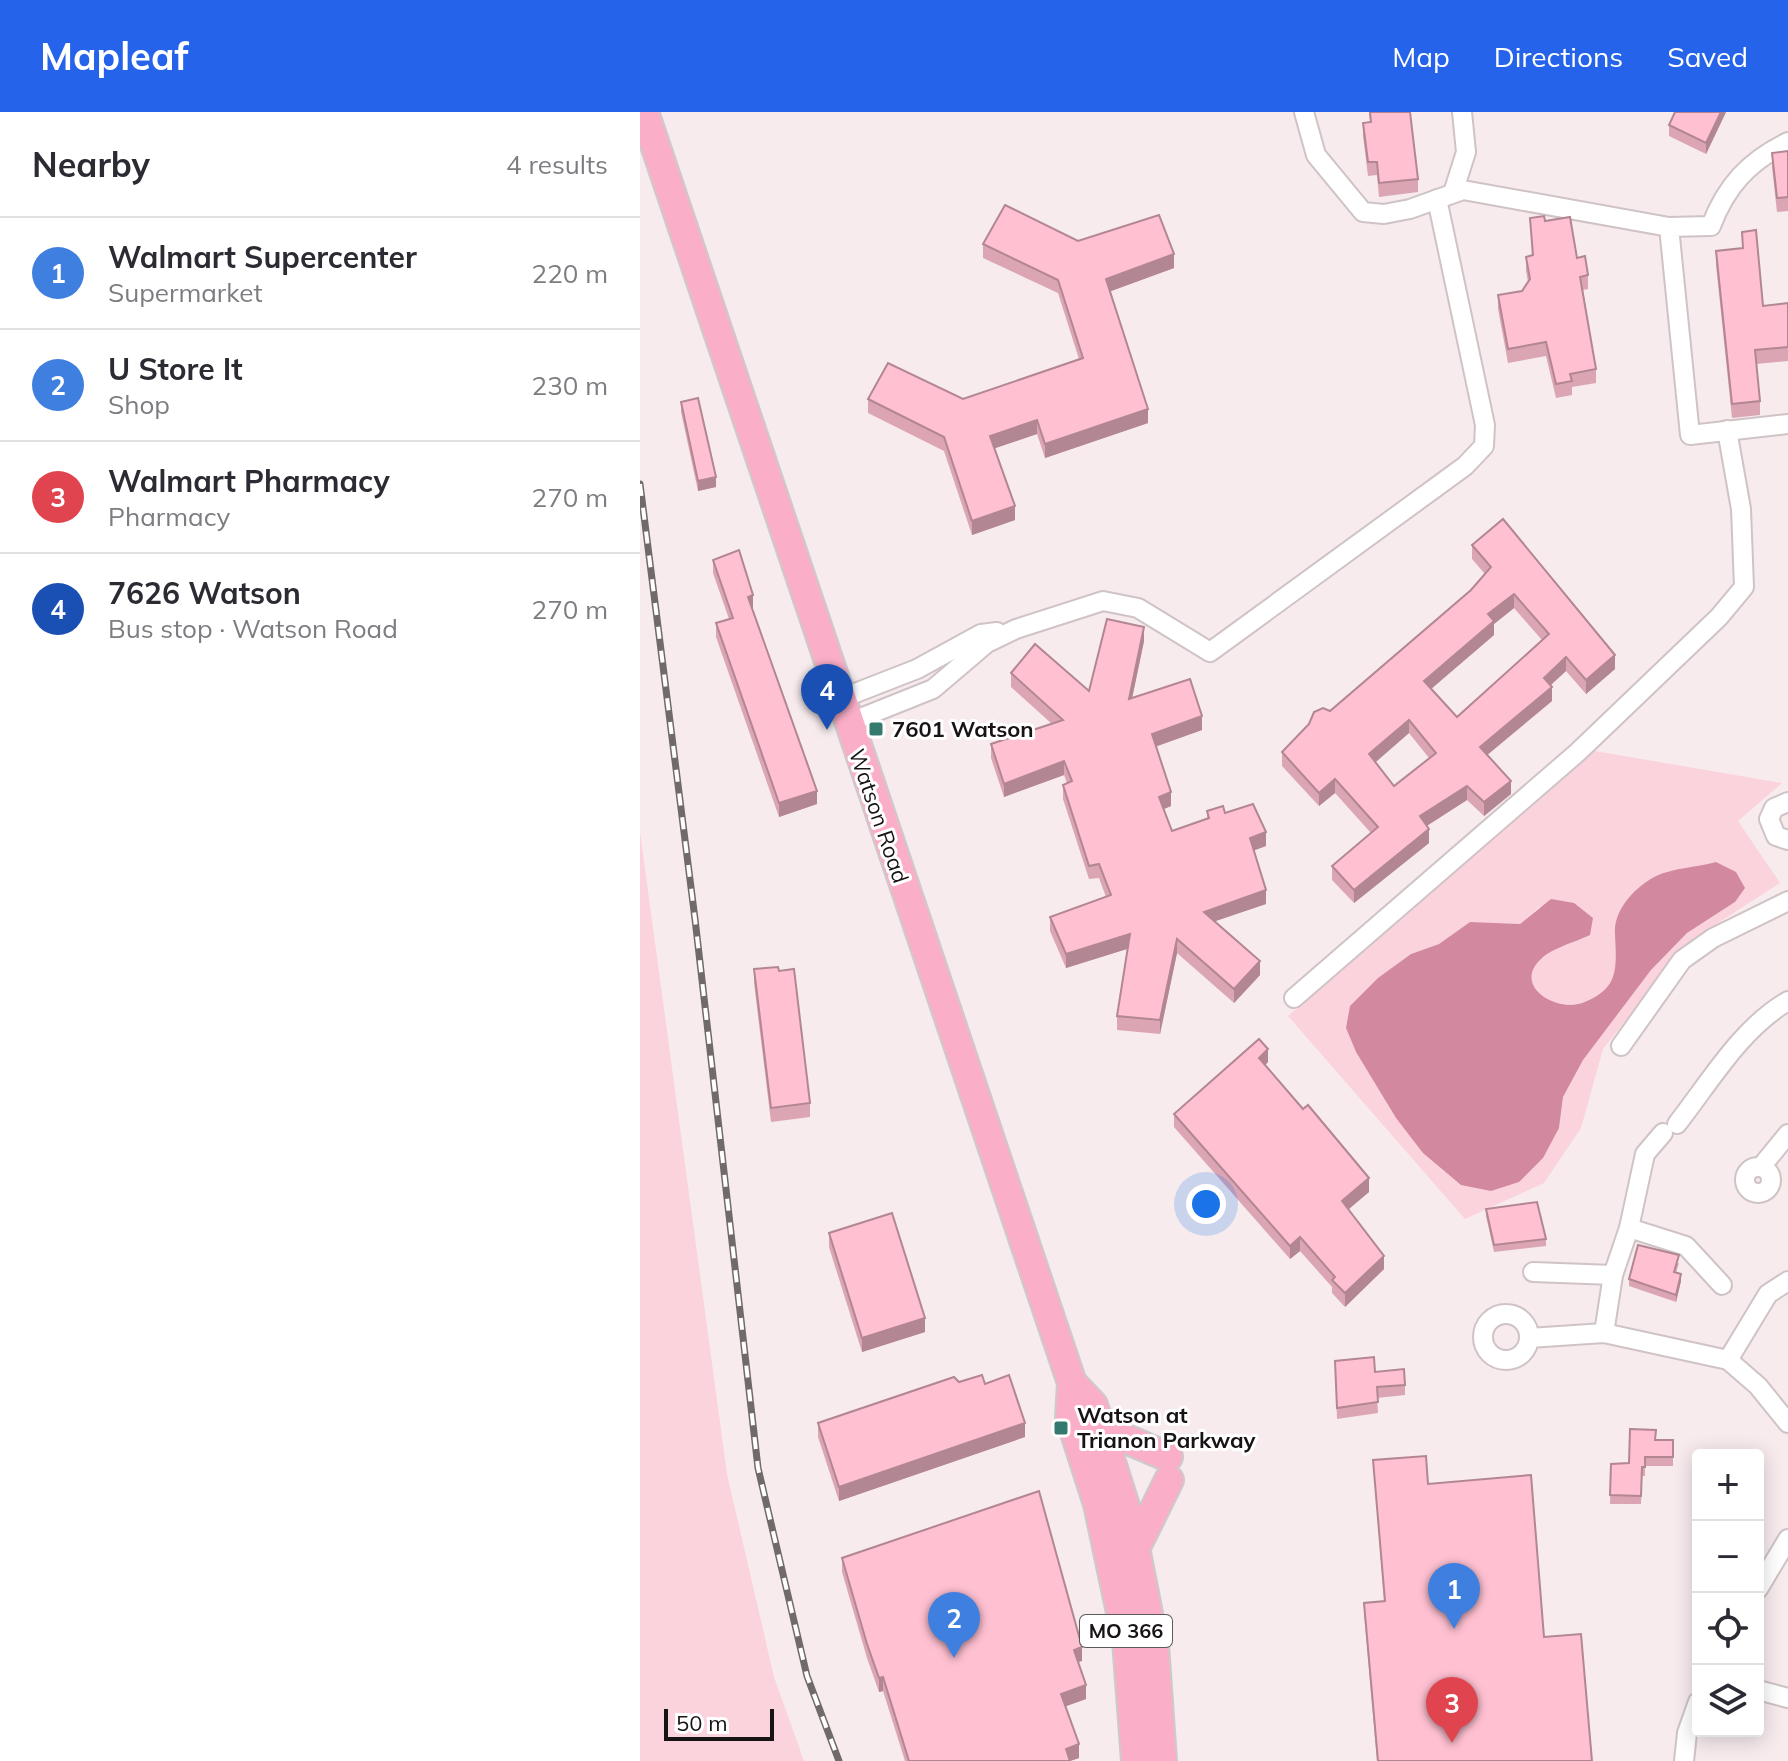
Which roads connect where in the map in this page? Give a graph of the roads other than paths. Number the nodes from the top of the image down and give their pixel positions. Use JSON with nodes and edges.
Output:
{"nodes":[{"id":1,"x":644,"y":112,"type":"edge"},
{"id":2,"x":1304,"y":112,"type":"edge"},
{"id":3,"x":1462,"y":112,"type":"edge"},
{"id":4,"x":1788,"y":142,"type":"edge"},
{"id":5,"x":1445,"y":196,"type":"junction"},
{"id":6,"x":1669,"y":227,"type":"junction"},
{"id":7,"x":1788,"y":424,"type":"edge"},
{"id":8,"x":1727,"y":430,"type":"junction"},
{"id":9,"x":844,"y":711,"type":"junction"},
{"id":10,"x":1788,"y":802,"type":"edge"},
{"id":11,"x":1788,"y":840,"type":"edge"},
{"id":12,"x":1788,"y":901,"type":"edge"},
{"id":13,"x":1294,"y":998,"type":"dead end"},
{"id":14,"x":1780,"y":1006,"type":"edge"},
{"id":15,"x":1621,"y":1046,"type":"dead end"},
{"id":16,"x":1788,"y":1134,"type":"edge"},
{"id":17,"x":1761,"y":1167,"type":"dead end"},
{"id":18,"x":1629,"y":1228,"type":"junction"},
{"id":19,"x":1533,"y":1272,"type":"dead end"},
{"id":20,"x":1613,"y":1275,"type":"junction"},
{"id":21,"x":1788,"y":1281,"type":"edge"},
{"id":22,"x":1722,"y":1285,"type":"dead end"},
{"id":23,"x":1604,"y":1333,"type":"junction"},
{"id":24,"x":1529,"y":1338,"type":"dead end"},
{"id":25,"x":1728,"y":1360,"type":"junction"},
{"id":26,"x":1072,"y":1383,"type":"junction"},
{"id":27,"x":1788,"y":1423,"type":"edge"},
{"id":28,"x":1101,"y":1428,"type":"junction"},
{"id":29,"x":1788,"y":1539,"type":"edge"},
{"id":30,"x":1135,"y":1549,"type":"junction"},
{"id":31,"x":1764,"y":1579,"type":"edge"},
{"id":32,"x":1764,"y":1692,"type":"edge"},
{"id":33,"x":1788,"y":1698,"type":"edge"},
{"id":34,"x":1692,"y":1719,"type":"edge"},
{"id":35,"x":1136,"y":1761,"type":"edge"},
{"id":36,"x":1162,"y":1761,"type":"edge"},
{"id":37,"x":1684,"y":1761,"type":"edge"}],
"edges":[{"from":1,"to":9,"type":"main road","name":"Watson Road","number":"MO 366"},
{"from":2,"to":5,"type":"street"},
{"from":3,"to":5,"type":"street"},
{"from":4,"to":6,"type":"street"},
{"from":5,"to":6,"type":"street"},
{"from":5,"to":9,"type":"street"},
{"from":6,"to":8,"type":"street"},
{"from":7,"to":8,"type":"street"},
{"from":8,"to":13,"type":"street"},
{"from":9,"to":26,"type":"main road","name":"Watson Road","number":"MO 366"},
{"from":10,"to":11,"type":"street"},
{"from":12,"to":15,"type":"street"},
{"from":14,"to":18,"type":"street"},
{"from":16,"to":17,"type":"street"},
{"from":18,"to":20,"type":"street"},
{"from":18,"to":22,"type":"street"},
{"from":19,"to":20,"type":"street"},
{"from":20,"to":23,"type":"street"},
{"from":21,"to":25,"type":"street"},
{"from":23,"to":24,"type":"street"},
{"from":23,"to":25,"type":"street"},
{"from":25,"to":27,"type":"street"},
{"from":26,"to":28,"type":"main road","name":"Watson Road","number":"MO 366"},
{"from":26,"to":35,"type":"main road","name":"Watson Road","number":"MO 366"},
{"from":28,"to":30,"type":"main road","name":"Watson Road","number":"MO 366"},
{"from":28,"to":30,"type":"main road"},
{"from":29,"to":31,"type":"street"},
{"from":30,"to":36,"type":"main road","name":"Watson Road","number":"MO 366"},
{"from":32,"to":33,"type":"street"},
{"from":34,"to":37,"type":"street"}]}
